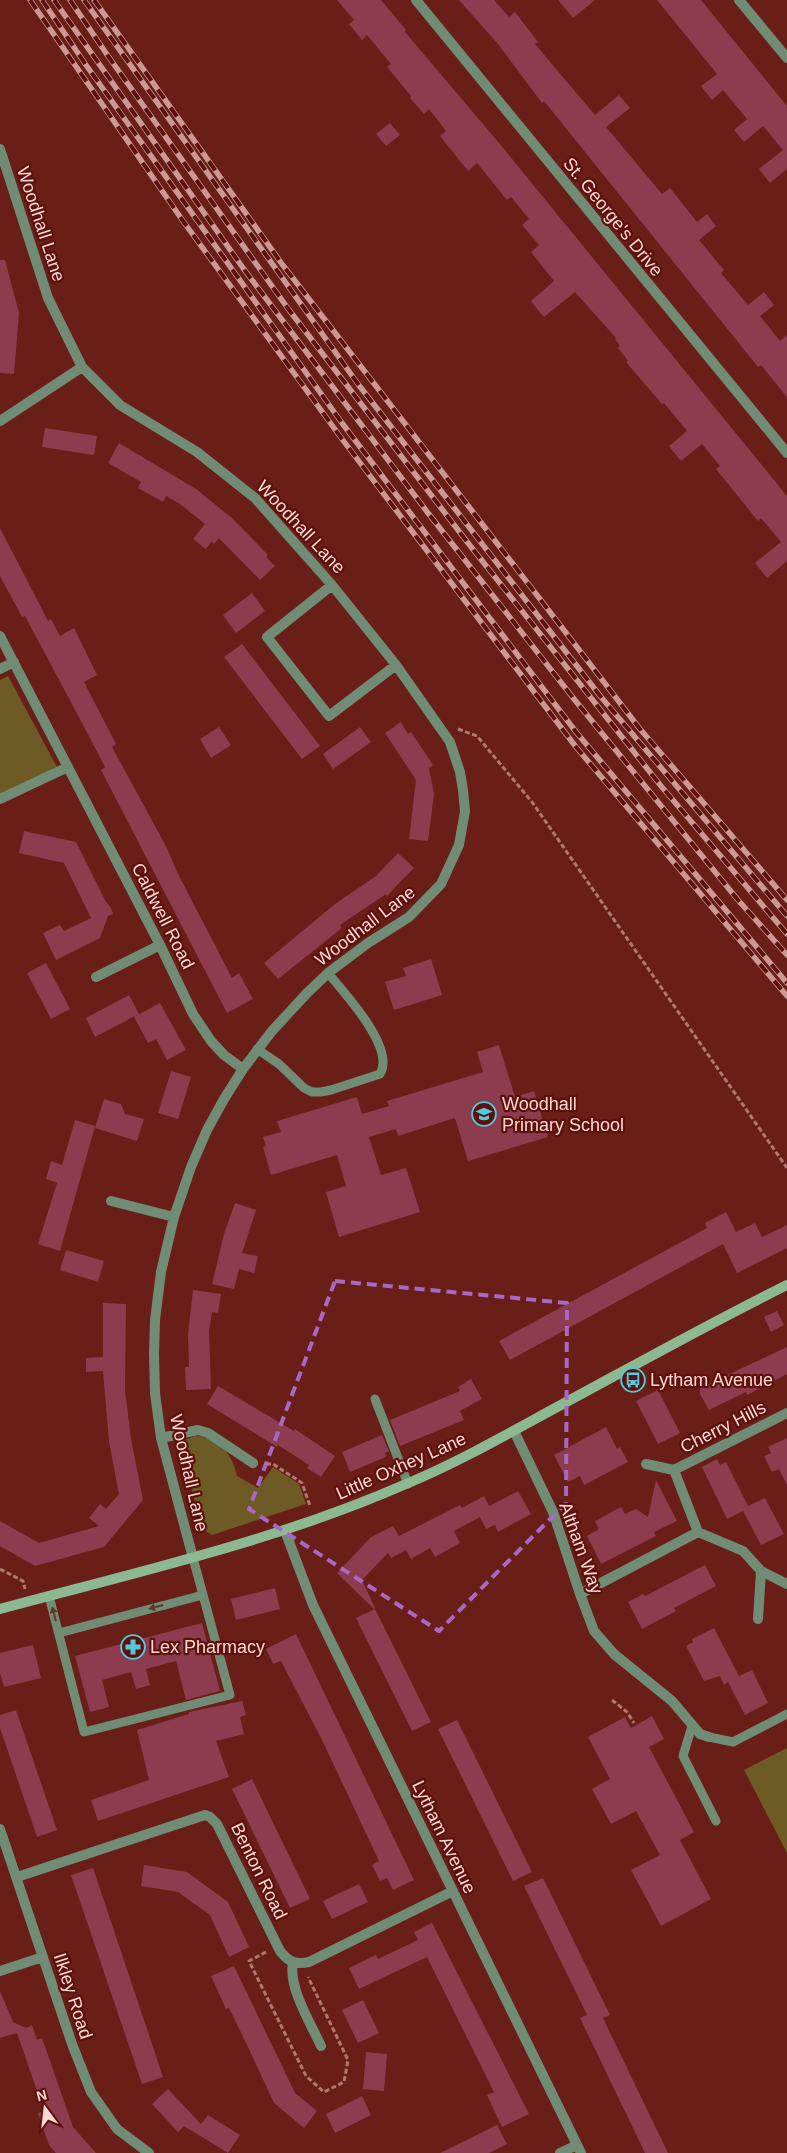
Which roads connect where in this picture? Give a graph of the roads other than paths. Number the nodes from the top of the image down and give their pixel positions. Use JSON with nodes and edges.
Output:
{"nodes":[{"id":1,"x":416,"y":0,"type":"edge"},
{"id":2,"x":739,"y":0,"type":"edge"},
{"id":3,"x":787,"y":58,"type":"edge"},
{"id":4,"x":0,"y":150,"type":"edge"},
{"id":5,"x":82,"y":367,"type":"junction"},
{"id":6,"x":0,"y":421,"type":"edge"},
{"id":7,"x":787,"y":453,"type":"edge"},
{"id":8,"x":332,"y":585,"type":"junction"},
{"id":9,"x":0,"y":636,"type":"edge"},
{"id":10,"x":14,"y":662,"type":"junction"},
{"id":11,"x":396,"y":665,"type":"junction"},
{"id":12,"x":0,"y":669,"type":"edge"},
{"id":13,"x":68,"y":766,"type":"junction"},
{"id":14,"x":0,"y":799,"type":"edge"},
{"id":15,"x":160,"y":945,"type":"junction"},
{"id":16,"x":328,"y":973,"type":"junction"},
{"id":17,"x":96,"y":977,"type":"dead end"},
{"id":18,"x":257,"y":1050,"type":"junction"},
{"id":19,"x":243,"y":1069,"type":"junction"},
{"id":20,"x":110,"y":1201,"type":"dead end"},
{"id":21,"x":174,"y":1217,"type":"junction"},
{"id":22,"x":787,"y":1285,"type":"edge"},
{"id":23,"x":375,"y":1399,"type":"dead end"},
{"id":24,"x":787,"y":1413,"type":"edge"},
{"id":25,"x":514,"y":1431,"type":"junction"},
{"id":26,"x":160,"y":1438,"type":"junction"},
{"id":27,"x":253,"y":1463,"type":"road end"},
{"id":28,"x":646,"y":1464,"type":"dead end"},
{"id":29,"x":674,"y":1470,"type":"junction"},
{"id":30,"x":408,"y":1484,"type":"junction"},
{"id":31,"x":285,"y":1531,"type":"junction"},
{"id":32,"x":698,"y":1532,"type":"junction"},
{"id":33,"x":193,"y":1558,"type":"junction"},
{"id":34,"x":761,"y":1571,"type":"junction"},
{"id":35,"x":787,"y":1584,"type":"edge"},
{"id":36,"x":580,"y":1594,"type":"junction"},
{"id":37,"x":203,"y":1595,"type":"junction"},
{"id":38,"x":49,"y":1596,"type":"junction"},
{"id":39,"x":0,"y":1609,"type":"edge"},
{"id":40,"x":758,"y":1619,"type":"dead end"},
{"id":41,"x":59,"y":1633,"type":"junction"},
{"id":42,"x":787,"y":1714,"type":"edge"},
{"id":43,"x":692,"y":1726,"type":"junction"},
{"id":44,"x":709,"y":1737,"type":"joint"},
{"id":45,"x":716,"y":1820,"type":"dead end"},
{"id":46,"x":0,"y":1829,"type":"edge"},
{"id":47,"x":17,"y":1878,"type":"junction"},
{"id":48,"x":452,"y":1891,"type":"junction"},
{"id":49,"x":43,"y":1957,"type":"junction"},
{"id":50,"x":293,"y":1963,"type":"junction"},
{"id":51,"x":0,"y":1971,"type":"edge"},
{"id":52,"x":321,"y":2046,"type":"dead end"},
{"id":53,"x":579,"y":2149,"type":"edge"},
{"id":54,"x":148,"y":2153,"type":"edge"},
{"id":55,"x":560,"y":2153,"type":"edge"}],
"edges":[{"from":1,"to":7,"type":"street","name":"St. George's Drive"},
{"from":2,"to":3,"type":"street"},
{"from":4,"to":5,"type":"street","name":"Woodhall Lane"},
{"from":5,"to":6,"type":"street"},
{"from":5,"to":8,"type":"street","name":"Woodhall Lane"},
{"from":8,"to":11,"type":"street","name":"Woodhall Lane"},
{"from":8,"to":11,"type":"street"},
{"from":9,"to":10,"type":"street","name":"Caldwell Road"},
{"from":10,"to":12,"type":"street"},
{"from":10,"to":13,"type":"street","name":"Caldwell Road"},
{"from":11,"to":16,"type":"street","name":"Woodhall Lane"},
{"from":13,"to":14,"type":"street"},
{"from":13,"to":15,"type":"street","name":"Caldwell Road"},
{"from":15,"to":17,"type":"street"},
{"from":15,"to":19,"type":"street","name":"Caldwell Road"},
{"from":16,"to":18,"type":"street","name":"Woodhall Lane"},
{"from":16,"to":18,"type":"lane"},
{"from":18,"to":19,"type":"street","name":"Woodhall Lane"},
{"from":19,"to":21,"type":"street","name":"Woodhall Lane"},
{"from":20,"to":21,"type":"street"},
{"from":21,"to":26,"type":"street","name":"Woodhall Lane"},
{"from":22,"to":25,"type":"main road","name":"Little Oxhey Lane"},
{"from":23,"to":30,"type":"lane"},
{"from":24,"to":29,"type":"street","name":"Cherry Hills"},
{"from":25,"to":30,"type":"main road","name":"Little Oxhey Lane"},
{"from":25,"to":36,"type":"street","name":"Altham Way"},
{"from":26,"to":27,"type":"street"},
{"from":26,"to":33,"type":"street","name":"Woodhall Lane"},
{"from":28,"to":29,"type":"street","name":"Cherry Hills"},
{"from":29,"to":32,"type":"street","name":"Cherry Hills"},
{"from":30,"to":31,"type":"main road","name":"Little Oxhey Lane"},
{"from":31,"to":33,"type":"main road","name":"Little Oxhey Lane"},
{"from":31,"to":48,"type":"street","name":"Lytham Avenue"},
{"from":32,"to":34,"type":"street"},
{"from":32,"to":36,"type":"street"},
{"from":33,"to":37,"type":"lane"},
{"from":33,"to":38,"type":"main road","name":"Little Oxhey Lane"},
{"from":34,"to":35,"type":"street"},
{"from":34,"to":40,"type":"street"},
{"from":36,"to":43,"type":"street","name":"Altham Way"},
{"from":37,"to":41,"type":"lane","one_way":true},
{"from":37,"to":41,"type":"lane"},
{"from":38,"to":39,"type":"main road","name":"Little Oxhey Lane"},
{"from":41,"to":38,"type":"lane","one_way":true},
{"from":42,"to":44,"type":"lane"},
{"from":43,"to":44,"type":"street","name":"Altham Way"},
{"from":43,"to":45,"type":"lane"},
{"from":46,"to":47,"type":"street","name":"Ilkley Road"},
{"from":47,"to":49,"type":"street","name":"Ilkley Road"},
{"from":47,"to":50,"type":"street","name":"Benton Road"},
{"from":48,"to":50,"type":"street"},
{"from":48,"to":53,"type":"street","name":"Lytham Avenue"},
{"from":49,"to":51,"type":"street"},
{"from":49,"to":54,"type":"street","name":"Ilkley Road"},
{"from":50,"to":52,"type":"street"},
{"from":53,"to":55,"type":"street"}]}
